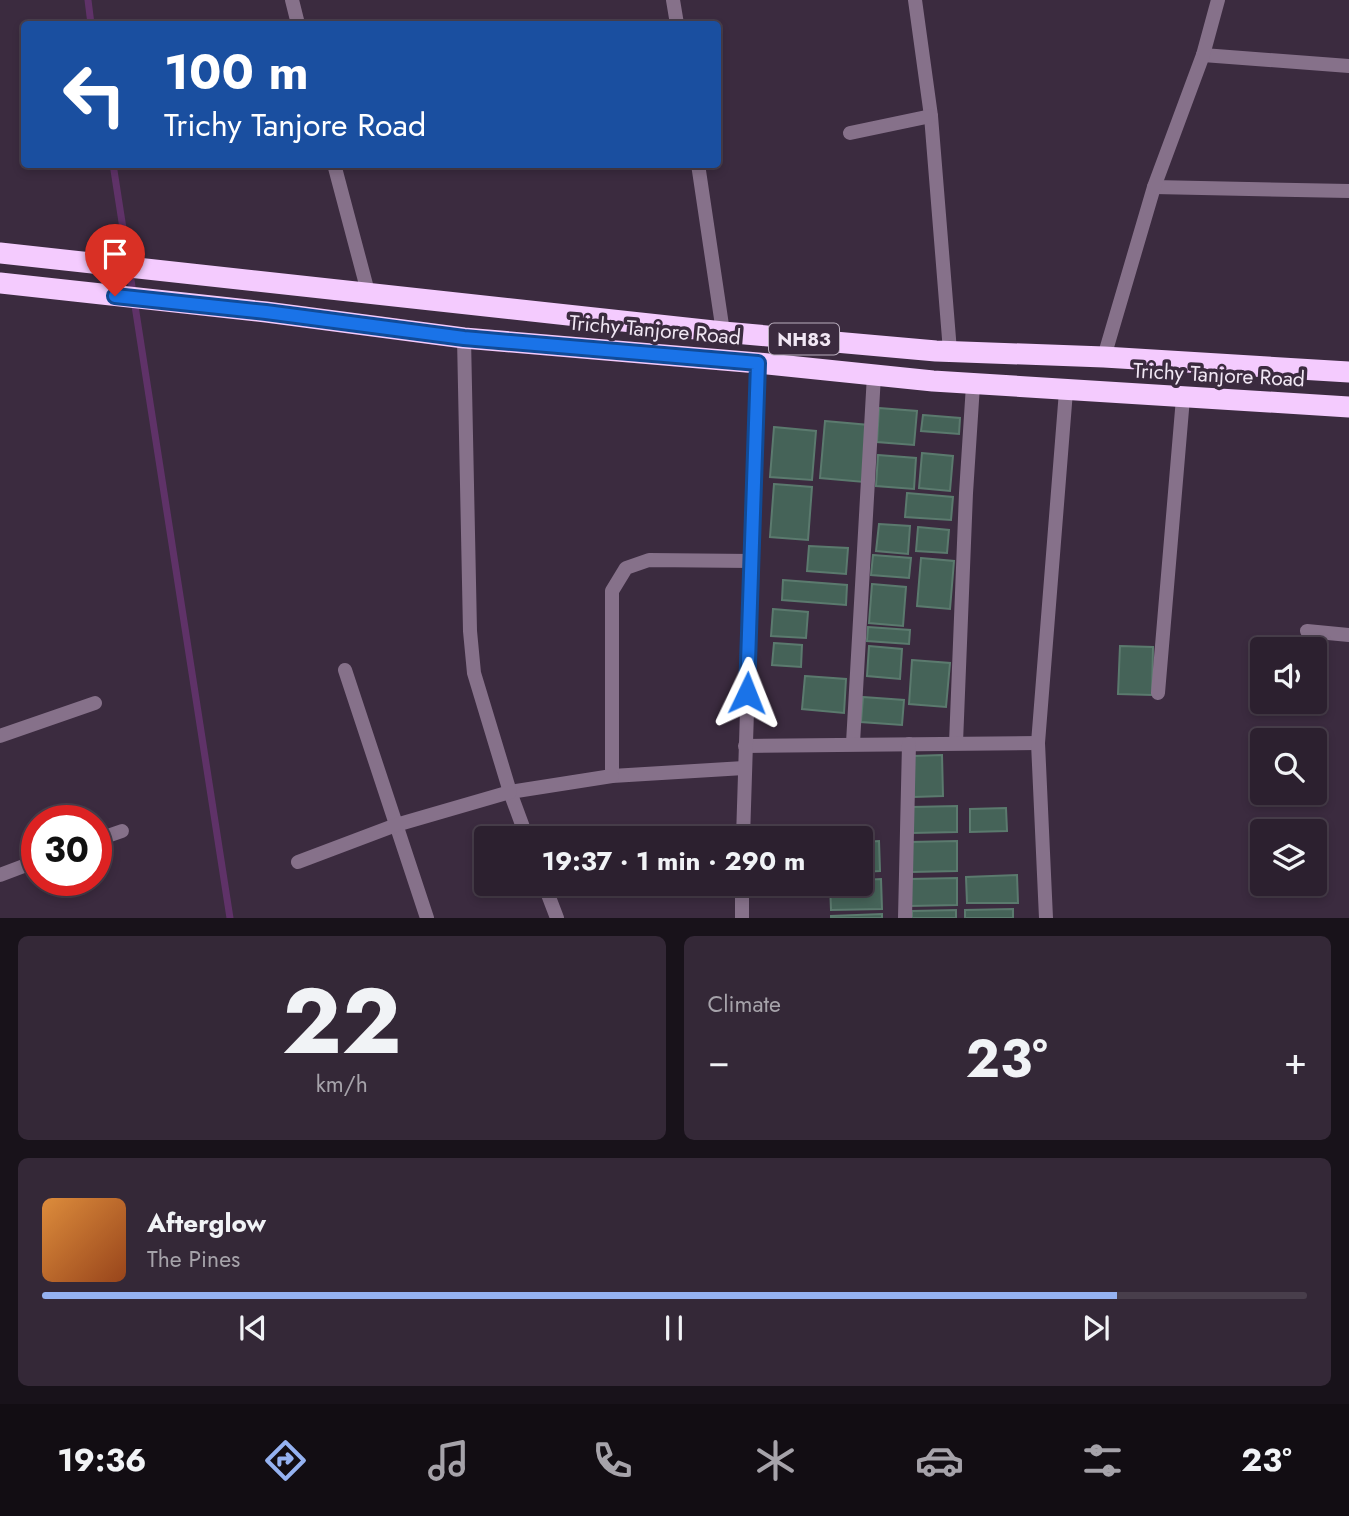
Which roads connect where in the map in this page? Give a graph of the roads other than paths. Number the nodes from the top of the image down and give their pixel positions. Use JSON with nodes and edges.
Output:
{"nodes":[{"id":1,"x":292,"y":0,"type":"edge"},
{"id":2,"x":673,"y":0,"type":"edge"},
{"id":3,"x":915,"y":0,"type":"edge"},
{"id":4,"x":1218,"y":0,"type":"edge"},
{"id":5,"x":297,"y":21,"type":"edge"},
{"id":6,"x":676,"y":21,"type":"edge"},
{"id":7,"x":1203,"y":55,"type":"junction"},
{"id":8,"x":1349,"y":66,"type":"edge"},
{"id":9,"x":930,"y":116,"type":"junction"},
{"id":10,"x":850,"y":133,"type":"dead end"},
{"id":11,"x":335,"y":168,"type":"edge"},
{"id":12,"x":699,"y":168,"type":"edge"},
{"id":13,"x":1154,"y":187,"type":"junction"},
{"id":14,"x":1349,"y":191,"type":"edge"},
{"id":15,"x":0,"y":253,"type":"edge"},
{"id":16,"x":0,"y":283,"type":"edge"},
{"id":17,"x":368,"y":292,"type":"junction"},
{"id":18,"x":723,"y":332,"type":"junction"},
{"id":19,"x":464,"y":338,"type":"junction"},
{"id":20,"x":950,"y":351,"type":"junction"},
{"id":21,"x":1104,"y":357,"type":"junction"},
{"id":22,"x":758,"y":363,"type":"junction"},
{"id":23,"x":1349,"y":372,"type":"edge"},
{"id":24,"x":874,"y":375,"type":"junction"},
{"id":25,"x":973,"y":385,"type":"junction"},
{"id":26,"x":1066,"y":390,"type":"junction"},
{"id":27,"x":1183,"y":398,"type":"junction"},
{"id":28,"x":1349,"y":407,"type":"edge"},
{"id":29,"x":751,"y":561,"type":"junction"},
{"id":30,"x":1307,"y":631,"type":"dead end"},
{"id":31,"x":1349,"y":635,"type":"edge"},
{"id":32,"x":345,"y":670,"type":"dead end"},
{"id":33,"x":1158,"y":693,"type":"dead end"},
{"id":34,"x":94,"y":703,"type":"dead end"},
{"id":35,"x":0,"y":736,"type":"edge"},
{"id":36,"x":853,"y":743,"type":"junction"},
{"id":37,"x":956,"y":743,"type":"junction"},
{"id":38,"x":1038,"y":743,"type":"junction"},
{"id":39,"x":909,"y":744,"type":"junction"},
{"id":40,"x":745,"y":746,"type":"junction"},
{"id":41,"x":744,"y":768,"type":"junction"},
{"id":42,"x":612,"y":776,"type":"junction"},
{"id":43,"x":510,"y":792,"type":"junction"},
{"id":44,"x":396,"y":825,"type":"junction"},
{"id":45,"x":523,"y":826,"type":"edge"},
{"id":46,"x":743,"y":826,"type":"edge"},
{"id":47,"x":122,"y":831,"type":"dead end"},
{"id":48,"x":112,"y":834,"type":"edge"},
{"id":49,"x":298,"y":862,"type":"dead end"},
{"id":50,"x":21,"y":868,"type":"edge"},
{"id":51,"x":0,"y":875,"type":"edge"},
{"id":52,"x":549,"y":896,"type":"edge"},
{"id":53,"x":742,"y":896,"type":"edge"},
{"id":54,"x":427,"y":918,"type":"edge"},
{"id":55,"x":557,"y":918,"type":"edge"},
{"id":56,"x":742,"y":918,"type":"edge"},
{"id":57,"x":905,"y":918,"type":"edge"},
{"id":58,"x":1046,"y":918,"type":"edge"}],
"edges":[{"from":1,"to":5,"type":"street"},
{"from":2,"to":6,"type":"street"},
{"from":3,"to":9,"type":"street"},
{"from":4,"to":7,"type":"street"},
{"from":7,"to":8,"type":"street"},
{"from":7,"to":13,"type":"street"},
{"from":9,"to":10,"type":"street"},
{"from":9,"to":20,"type":"street"},
{"from":11,"to":17,"type":"street"},
{"from":12,"to":18,"type":"street"},
{"from":13,"to":14,"type":"street"},
{"from":13,"to":21,"type":"street"},
{"from":15,"to":17,"type":"highway","name":"Trichy Tanjore Road","number":"NH83"},
{"from":16,"to":19,"type":"highway","name":"Trichy Tanjore Road","number":"NH83"},
{"from":17,"to":18,"type":"highway","name":"Trichy Tanjore Road","number":"NH83"},
{"from":18,"to":20,"type":"highway","name":"Trichy Tanjore Road","number":"NH83"},
{"from":19,"to":22,"type":"highway","name":"Trichy Tanjore Road","number":"NH83"},
{"from":19,"to":43,"type":"street"},
{"from":20,"to":21,"type":"highway","name":"Trichy Tanjore Road","number":"NH83"},
{"from":21,"to":23,"type":"highway","name":"Trichy Tanjore Road","number":"NH83"},
{"from":22,"to":24,"type":"highway","name":"Trichy Tanjore Road","number":"NH83"},
{"from":22,"to":29,"type":"street"},
{"from":24,"to":25,"type":"highway","name":"Trichy Tanjore Road","number":"NH83"},
{"from":24,"to":36,"type":"street"},
{"from":25,"to":26,"type":"highway","name":"Trichy Tanjore Road","number":"NH83"},
{"from":25,"to":37,"type":"street"},
{"from":26,"to":27,"type":"highway","name":"Trichy Tanjore Road","number":"NH83"},
{"from":26,"to":38,"type":"street"},
{"from":27,"to":28,"type":"highway","name":"Trichy Tanjore Road","number":"NH83"},
{"from":27,"to":33,"type":"street"},
{"from":29,"to":40,"type":"street"},
{"from":29,"to":42,"type":"street"},
{"from":30,"to":31,"type":"street"},
{"from":32,"to":44,"type":"street"},
{"from":34,"to":35,"type":"street"},
{"from":36,"to":39,"type":"street"},
{"from":36,"to":40,"type":"street"},
{"from":37,"to":38,"type":"street"},
{"from":37,"to":39,"type":"street"},
{"from":38,"to":58,"type":"street"},
{"from":39,"to":57,"type":"street"},
{"from":40,"to":41,"type":"street"},
{"from":41,"to":42,"type":"street"},
{"from":41,"to":46,"type":"street"},
{"from":42,"to":43,"type":"street"},
{"from":43,"to":44,"type":"street"},
{"from":43,"to":45,"type":"street"},
{"from":44,"to":49,"type":"street"},
{"from":44,"to":54,"type":"street"},
{"from":47,"to":48,"type":"street"},
{"from":50,"to":51,"type":"street"},
{"from":52,"to":55,"type":"street"},
{"from":53,"to":56,"type":"street"}]}
